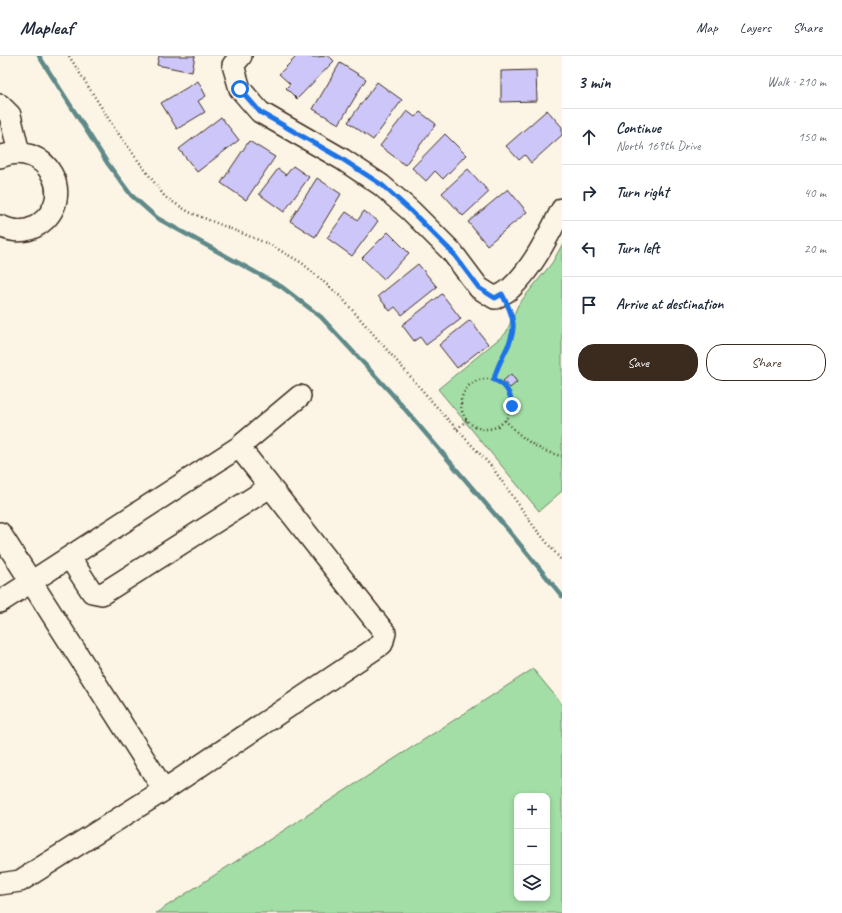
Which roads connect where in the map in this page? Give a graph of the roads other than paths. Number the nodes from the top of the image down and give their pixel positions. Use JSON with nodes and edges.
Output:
{"nodes":[{"id":1,"x":237,"y":60,"type":"edge"},
{"id":2,"x":0,"y":105,"type":"edge"},
{"id":3,"x":10,"y":155,"type":"edge"},
{"id":4,"x":562,"y":209,"type":"edge"},
{"id":5,"x":2,"y":232,"type":"edge"},
{"id":6,"x":300,"y":396,"type":"dead end"},
{"id":7,"x":239,"y":447,"type":"junction"},
{"id":8,"x":270,"y":487,"type":"junction"},
{"id":9,"x":0,"y":534,"type":"edge"},
{"id":10,"x":70,"y":558,"type":"junction"},
{"id":11,"x":32,"y":583,"type":"junction"},
{"id":12,"x":0,"y":602,"type":"edge"},
{"id":13,"x":164,"y":790,"type":"junction"},
{"id":14,"x":0,"y":884,"type":"edge"}],
"edges":[{"from":1,"to":4,"type":"street"},
{"from":2,"to":3,"type":"street"},
{"from":3,"to":5,"type":"street"},
{"from":6,"to":7,"type":"street"},
{"from":7,"to":8,"type":"street"},
{"from":7,"to":10,"type":"street"},
{"from":8,"to":10,"type":"street"},
{"from":8,"to":13,"type":"street"},
{"from":9,"to":11,"type":"street"},
{"from":10,"to":11,"type":"street"},
{"from":11,"to":12,"type":"street"},
{"from":11,"to":13,"type":"street"},
{"from":13,"to":14,"type":"street"}]}
